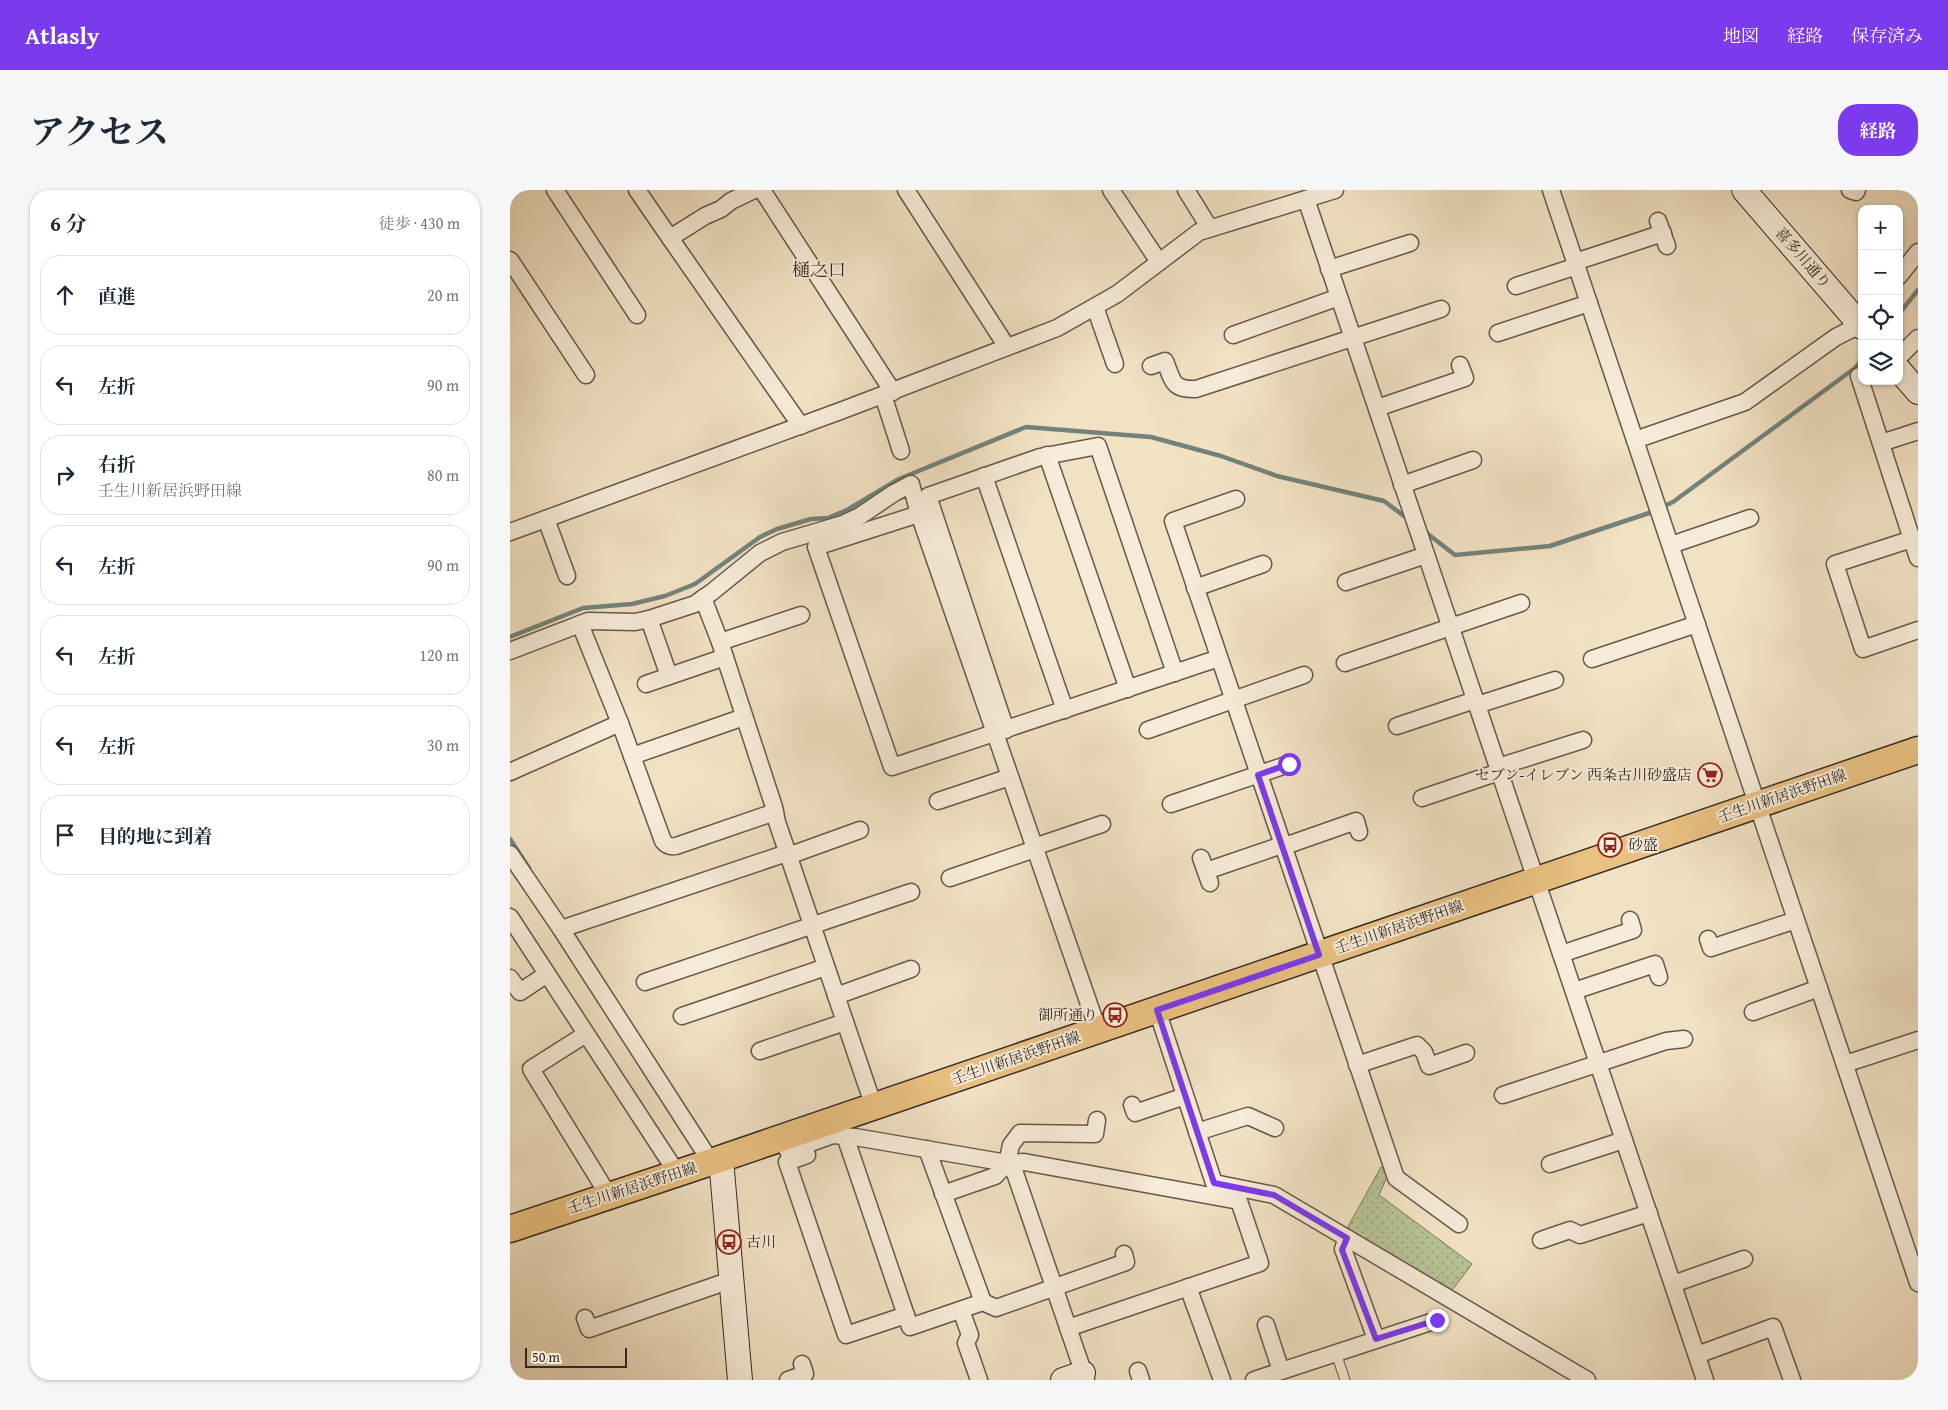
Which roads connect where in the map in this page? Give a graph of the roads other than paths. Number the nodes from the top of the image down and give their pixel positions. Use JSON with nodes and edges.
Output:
{"nodes":[{"id":1,"x":554,"y":190,"type":"edge"},
{"id":2,"x":637,"y":190,"type":"edge"},
{"id":3,"x":754,"y":190,"type":"edge"},
{"id":4,"x":762,"y":190,"type":"edge"},
{"id":5,"x":906,"y":190,"type":"edge"},
{"id":6,"x":1110,"y":190,"type":"edge"},
{"id":7,"x":1186,"y":190,"type":"edge"},
{"id":8,"x":1335,"y":190,"type":"edge"},
{"id":9,"x":1551,"y":190,"type":"edge"},
{"id":10,"x":1744,"y":190,"type":"edge"},
{"id":11,"x":1850,"y":190,"type":"edge"},
{"id":12,"x":1857,"y":190,"type":"edge"},
{"id":13,"x":1308,"y":195,"type":"edge"},
{"id":14,"x":1209,"y":227,"type":"junction"},
{"id":15,"x":1663,"y":233,"type":"dead end"},
{"id":16,"x":670,"y":238,"type":"junction"},
{"id":17,"x":1410,"y":243,"type":"dead end"},
{"id":18,"x":1918,"y":252,"type":"edge"},
{"id":19,"x":510,"y":260,"type":"edge"},
{"id":20,"x":1159,"y":262,"type":"junction"},
{"id":21,"x":1576,"y":264,"type":"junction"},
{"id":22,"x":1329,"y":269,"type":"junction"},
{"id":23,"x":1903,"y":271,"type":"edge"},
{"id":24,"x":1516,"y":286,"type":"dead end"},
{"id":25,"x":1339,"y":297,"type":"junction"},
{"id":26,"x":1589,"y":303,"type":"junction"},
{"id":27,"x":1095,"y":307,"type":"junction"},
{"id":28,"x":1440,"y":309,"type":"dead end"},
{"id":29,"x":637,"y":315,"type":"dead end"},
{"id":30,"x":1858,"y":322,"type":"edge"},
{"id":31,"x":1858,"y":326,"type":"edge"},
{"id":32,"x":1498,"y":333,"type":"dead end"},
{"id":33,"x":1233,"y":335,"type":"dead end"},
{"id":34,"x":1353,"y":338,"type":"junction"},
{"id":35,"x":1918,"y":338,"type":"edge"},
{"id":36,"x":1007,"y":348,"type":"junction"},
{"id":37,"x":1903,"y":353,"type":"edge"},
{"id":38,"x":1115,"y":364,"type":"dead end"},
{"id":39,"x":1460,"y":365,"type":"dead end"},
{"id":40,"x":1151,"y":366,"type":"dead end"},
{"id":41,"x":586,"y":375,"type":"dead end"},
{"id":42,"x":1903,"y":375,"type":"edge"},
{"id":43,"x":1862,"y":385,"type":"edge"},
{"id":44,"x":1918,"y":392,"type":"edge"},
{"id":45,"x":888,"y":394,"type":"junction"},
{"id":46,"x":1376,"y":408,"type":"junction"},
{"id":47,"x":801,"y":426,"type":"junction"},
{"id":48,"x":1918,"y":431,"type":"edge"},
{"id":49,"x":1635,"y":440,"type":"junction"},
{"id":50,"x":1881,"y":443,"type":"junction"},
{"id":51,"x":901,"y":451,"type":"dead end"},
{"id":52,"x":1048,"y":455,"type":"junction"},
{"id":53,"x":1473,"y":460,"type":"dead end"},
{"id":54,"x":984,"y":476,"type":"junction"},
{"id":55,"x":1402,"y":485,"type":"junction"},
{"id":56,"x":1236,"y":499,"type":"dead end"},
{"id":57,"x":919,"y":514,"type":"junction"},
{"id":58,"x":1750,"y":518,"type":"dead end"},
{"id":59,"x":546,"y":519,"type":"junction"},
{"id":60,"x":510,"y":532,"type":"edge"},
{"id":61,"x":935,"y":538,"type":"junction"},
{"id":62,"x":1912,"y":539,"type":"junction"},
{"id":63,"x":1670,"y":545,"type":"junction"},
{"id":64,"x":1426,"y":555,"type":"junction"},
{"id":65,"x":1918,"y":558,"type":"edge"},
{"id":66,"x":1263,"y":564,"type":"dead end"},
{"id":67,"x":567,"y":576,"type":"dead end"},
{"id":68,"x":1346,"y":582,"type":"dead end"},
{"id":69,"x":1195,"y":588,"type":"junction"},
{"id":70,"x":703,"y":598,"type":"junction"},
{"id":71,"x":1521,"y":603,"type":"dead end"},
{"id":72,"x":800,"y":615,"type":"dead end"},
{"id":73,"x":649,"y":619,"type":"junction"},
{"id":74,"x":580,"y":624,"type":"junction"},
{"id":75,"x":1697,"y":624,"type":"junction"},
{"id":76,"x":1450,"y":627,"type":"junction"},
{"id":77,"x":1918,"y":630,"type":"edge"},
{"id":78,"x":722,"y":649,"type":"junction"},
{"id":79,"x":510,"y":651,"type":"edge"},
{"id":80,"x":1219,"y":658,"type":"junction"},
{"id":81,"x":1592,"y":659,"type":"dead end"},
{"id":82,"x":1345,"y":663,"type":"dead end"},
{"id":83,"x":1175,"y":673,"type":"junction"},
{"id":84,"x":1304,"y":675,"type":"dead end"},
{"id":85,"x":669,"y":676,"type":"junction"},
{"id":86,"x":1555,"y":680,"type":"dead end"},
{"id":87,"x":646,"y":684,"type":"dead end"},
{"id":88,"x":1128,"y":689,"type":"junction"},
{"id":89,"x":1234,"y":701,"type":"junction"},
{"id":90,"x":1476,"y":703,"type":"junction"},
{"id":91,"x":1065,"y":710,"type":"junction"},
{"id":92,"x":744,"y":717,"type":"junction"},
{"id":93,"x":620,"y":723,"type":"junction"},
{"id":94,"x":1398,"y":726,"type":"dead end"},
{"id":95,"x":1148,"y":730,"type":"dead end"},
{"id":96,"x":1001,"y":732,"type":"junction"},
{"id":97,"x":1583,"y":740,"type":"dead end"},
{"id":98,"x":1918,"y":750,"type":"edge"},
{"id":99,"x":632,"y":756,"type":"junction"},
{"id":100,"x":1289,"y":764,"type":"dead end"},
{"id":101,"x":1498,"y":769,"type":"junction"},
{"id":102,"x":510,"y":772,"type":"edge"},
{"id":103,"x":1258,"y":775,"type":"junction"},
{"id":104,"x":1010,"y":777,"type":"junction"},
{"id":105,"x":1422,"y":798,"type":"dead end"},
{"id":106,"x":938,"y":801,"type":"dead end"},
{"id":107,"x":1171,"y":804,"type":"dead end"},
{"id":108,"x":1758,"y":805,"type":"junction"},
{"id":109,"x":775,"y":812,"type":"junction"},
{"id":110,"x":1102,"y":824,"type":"dead end"},
{"id":111,"x":860,"y":830,"type":"dead end"},
{"id":112,"x":1359,"y":832,"type":"dead end"},
{"id":113,"x":1282,"y":846,"type":"junction"},
{"id":114,"x":1035,"y":848,"type":"junction"},
{"id":115,"x":510,"y":854,"type":"edge"},
{"id":116,"x":788,"y":854,"type":"junction"},
{"id":117,"x":1206,"y":871,"type":"dead end"},
{"id":118,"x":950,"y":878,"type":"dead end"},
{"id":119,"x":1536,"y":880,"type":"junction"},
{"id":120,"x":911,"y":892,"type":"dead end"},
{"id":121,"x":510,"y":917,"type":"edge"},
{"id":122,"x":1630,"y":920,"type":"dead end"},
{"id":123,"x":1796,"y":920,"type":"junction"},
{"id":124,"x":812,"y":925,"type":"junction"},
{"id":125,"x":561,"y":929,"type":"junction"},
{"id":126,"x":1708,"y":939,"type":"dead end"},
{"id":127,"x":1561,"y":954,"type":"junction"},
{"id":128,"x":1319,"y":955,"type":"junction"},
{"id":129,"x":826,"y":967,"type":"junction"},
{"id":130,"x":911,"y":969,"type":"dead end"},
{"id":131,"x":547,"y":974,"type":"junction"},
{"id":132,"x":1659,"y":977,"type":"dead end"},
{"id":133,"x":510,"y":978,"type":"edge"},
{"id":134,"x":645,"y":982,"type":"dead end"},
{"id":135,"x":1819,"y":988,"type":"junction"},
{"id":136,"x":1574,"y":991,"type":"junction"},
{"id":137,"x":836,"y":996,"type":"junction"},
{"id":138,"x":1157,"y":1010,"type":"junction"},
{"id":139,"x":1753,"y":1012,"type":"dead end"},
{"id":140,"x":682,"y":1016,"type":"dead end"},
{"id":141,"x":845,"y":1022,"type":"junction"},
{"id":142,"x":1098,"y":1030,"type":"junction"},
{"id":143,"x":586,"y":1034,"type":"junction"},
{"id":144,"x":1684,"y":1039,"type":"dead end"},
{"id":145,"x":1918,"y":1040,"type":"edge"},
{"id":146,"x":760,"y":1051,"type":"dead end"},
{"id":147,"x":1466,"y":1053,"type":"dead end"},
{"id":148,"x":1357,"y":1064,"type":"junction"},
{"id":149,"x":1598,"y":1064,"type":"junction"},
{"id":150,"x":1844,"y":1064,"type":"junction"},
{"id":151,"x":1503,"y":1095,"type":"dead end"},
{"id":152,"x":1185,"y":1096,"type":"junction"},
{"id":153,"x":1132,"y":1106,"type":"dead end"},
{"id":154,"x":874,"y":1107,"type":"junction"},
{"id":155,"x":1097,"y":1120,"type":"dead end"},
{"id":156,"x":1275,"y":1128,"type":"dead end"},
{"id":157,"x":1197,"y":1132,"type":"junction"},
{"id":158,"x":782,"y":1138,"type":"junction"},
{"id":159,"x":846,"y":1139,"type":"junction"},
{"id":160,"x":1624,"y":1140,"type":"junction"},
{"id":161,"x":927,"y":1149,"type":"junction"},
{"id":162,"x":716,"y":1160,"type":"junction"},
{"id":163,"x":1007,"y":1163,"type":"junction"},
{"id":164,"x":1550,"y":1164,"type":"dead end"},
{"id":165,"x":677,"y":1173,"type":"junction"},
{"id":166,"x":1218,"y":1190,"type":"junction"},
{"id":167,"x":943,"y":1194,"type":"junction"},
{"id":168,"x":609,"y":1196,"type":"junction"},
{"id":169,"x":1649,"y":1213,"type":"junction"},
{"id":170,"x":1459,"y":1224,"type":"dead end"},
{"id":171,"x":510,"y":1229,"type":"edge"},
{"id":172,"x":1541,"y":1240,"type":"dead end"},
{"id":173,"x":1911,"y":1241,"type":"edge"},
{"id":174,"x":1345,"y":1242,"type":"junction"},
{"id":175,"x":1124,"y":1254,"type":"dead end"},
{"id":176,"x":1744,"y":1259,"type":"dead end"},
{"id":177,"x":731,"y":1280,"type":"junction"},
{"id":178,"x":1918,"y":1283,"type":"edge"},
{"id":179,"x":1673,"y":1284,"type":"junction"},
{"id":180,"x":1054,"y":1287,"type":"junction"},
{"id":181,"x":1188,"y":1287,"type":"junction"},
{"id":182,"x":983,"y":1302,"type":"junction"},
{"id":183,"x":961,"y":1310,"type":"junction"},
{"id":184,"x":906,"y":1315,"type":"junction"},
{"id":185,"x":585,"y":1318,"type":"dead end"},
{"id":186,"x":1437,"y":1320,"type":"dead end"},
{"id":187,"x":1266,"y":1325,"type":"dead end"},
{"id":188,"x":1068,"y":1328,"type":"junction"},
{"id":189,"x":1376,"y":1339,"type":"junction"},
{"id":190,"x":1336,"y":1353,"type":"junction"},
{"id":191,"x":1696,"y":1355,"type":"junction"},
{"id":192,"x":802,"y":1364,"type":"dead end"},
{"id":193,"x":1282,"y":1371,"type":"junction"},
{"id":194,"x":1078,"y":1378,"type":"edge"},
{"id":195,"x":740,"y":1380,"type":"edge"},
{"id":196,"x":788,"y":1380,"type":"edge"},
{"id":197,"x":979,"y":1380,"type":"edge"},
{"id":198,"x":1222,"y":1380,"type":"edge"},
{"id":199,"x":1254,"y":1380,"type":"edge"},
{"id":200,"x":1345,"y":1380,"type":"edge"},
{"id":201,"x":1587,"y":1380,"type":"edge"},
{"id":202,"x":1705,"y":1380,"type":"edge"},
{"id":203,"x":1792,"y":1380,"type":"edge"}],
"edges":[{"from":1,"to":29,"type":"street"},
{"from":2,"to":16,"type":"street"},
{"from":3,"to":16,"type":"street"},
{"from":4,"to":45,"type":"street"},
{"from":5,"to":36,"type":"street"},
{"from":6,"to":20,"type":"street"},
{"from":7,"to":14,"type":"street"},
{"from":8,"to":13,"type":"street"},
{"from":9,"to":21,"type":"street"},
{"from":10,"to":30,"type":"street","name":"喜多川通り"},
{"from":11,"to":12,"type":"street"},
{"from":13,"to":14,"type":"street"},
{"from":13,"to":22,"type":"street"},
{"from":14,"to":20,"type":"street"},
{"from":15,"to":21,"type":"street"},
{"from":16,"to":47,"type":"street"},
{"from":17,"to":22,"type":"street"},
{"from":18,"to":23,"type":"street"},
{"from":19,"to":41,"type":"street"},
{"from":20,"to":27,"type":"street"},
{"from":21,"to":24,"type":"street"},
{"from":21,"to":26,"type":"street"},
{"from":22,"to":25,"type":"street"},
{"from":25,"to":33,"type":"street"},
{"from":25,"to":34,"type":"street"},
{"from":26,"to":32,"type":"street"},
{"from":26,"to":49,"type":"street"},
{"from":27,"to":36,"type":"street"},
{"from":27,"to":38,"type":"street"},
{"from":28,"to":34,"type":"street"},
{"from":31,"to":49,"type":"street"},
{"from":34,"to":40,"type":"street"},
{"from":34,"to":46,"type":"street"},
{"from":35,"to":37,"type":"street"},
{"from":36,"to":45,"type":"street"},
{"from":39,"to":46,"type":"street"},
{"from":42,"to":44,"type":"street"},
{"from":43,"to":50,"type":"street"},
{"from":45,"to":47,"type":"street"},
{"from":45,"to":51,"type":"street"},
{"from":46,"to":55,"type":"street"},
{"from":47,"to":59,"type":"street"},
{"from":48,"to":50,"type":"street"},
{"from":49,"to":63,"type":"street"},
{"from":50,"to":62,"type":"street"},
{"from":52,"to":54,"type":"street"},
{"from":52,"to":83,"type":"street"},
{"from":52,"to":88,"type":"street"},
{"from":53,"to":55,"type":"street"},
{"from":54,"to":61,"type":"street"},
{"from":54,"to":91,"type":"street"},
{"from":55,"to":64,"type":"street"},
{"from":56,"to":69,"type":"street"},
{"from":57,"to":61,"type":"street"},
{"from":57,"to":70,"type":"street"},
{"from":57,"to":96,"type":"street"},
{"from":58,"to":63,"type":"street"},
{"from":59,"to":60,"type":"street"},
{"from":59,"to":67,"type":"street"},
{"from":61,"to":96,"type":"street"},
{"from":62,"to":65,"type":"street"},
{"from":62,"to":77,"type":"street"},
{"from":63,"to":75,"type":"street"},
{"from":64,"to":68,"type":"street"},
{"from":64,"to":76,"type":"street"},
{"from":66,"to":69,"type":"street"},
{"from":69,"to":80,"type":"street"},
{"from":70,"to":73,"type":"street"},
{"from":70,"to":78,"type":"street"},
{"from":71,"to":76,"type":"street"},
{"from":72,"to":78,"type":"street"},
{"from":73,"to":74,"type":"street"},
{"from":73,"to":85,"type":"street"},
{"from":74,"to":79,"type":"street"},
{"from":74,"to":93,"type":"street"},
{"from":75,"to":81,"type":"street"},
{"from":75,"to":108,"type":"street"},
{"from":76,"to":82,"type":"street"},
{"from":76,"to":90,"type":"street"},
{"from":78,"to":85,"type":"street"},
{"from":78,"to":92,"type":"street"},
{"from":80,"to":83,"type":"street"},
{"from":80,"to":89,"type":"street"},
{"from":83,"to":88,"type":"street"},
{"from":84,"to":89,"type":"street"},
{"from":85,"to":87,"type":"street"},
{"from":86,"to":90,"type":"street"},
{"from":88,"to":91,"type":"street"},
{"from":89,"to":95,"type":"street"},
{"from":89,"to":103,"type":"street"},
{"from":90,"to":94,"type":"street"},
{"from":90,"to":101,"type":"street"},
{"from":91,"to":96,"type":"street"},
{"from":92,"to":99,"type":"street"},
{"from":92,"to":109,"type":"street"},
{"from":93,"to":99,"type":"street"},
{"from":93,"to":102,"type":"street"},
{"from":96,"to":104,"type":"street"},
{"from":97,"to":101,"type":"street"},
{"from":98,"to":108,"type":"main road","name":"壬生川新居浜野田線"},
{"from":99,"to":109,"type":"street"},
{"from":100,"to":103,"type":"street"},
{"from":101,"to":105,"type":"street"},
{"from":101,"to":119,"type":"street"},
{"from":103,"to":107,"type":"street"},
{"from":103,"to":113,"type":"street"},
{"from":104,"to":106,"type":"street"},
{"from":104,"to":114,"type":"street"},
{"from":108,"to":119,"type":"main road","name":"壬生川新居浜野田線"},
{"from":108,"to":123,"type":"street"},
{"from":109,"to":116,"type":"street"},
{"from":110,"to":114,"type":"street"},
{"from":111,"to":116,"type":"street"},
{"from":112,"to":113,"type":"street"},
{"from":113,"to":117,"type":"street"},
{"from":113,"to":128,"type":"street"},
{"from":114,"to":118,"type":"street"},
{"from":114,"to":142,"type":"street"},
{"from":115,"to":125,"type":"street"},
{"from":116,"to":124,"type":"street"},
{"from":116,"to":125,"type":"street"},
{"from":119,"to":127,"type":"street"},
{"from":119,"to":128,"type":"main road","name":"壬生川新居浜野田線"},
{"from":120,"to":124,"type":"street"},
{"from":121,"to":131,"type":"street"},
{"from":122,"to":127,"type":"street"},
{"from":123,"to":126,"type":"street"},
{"from":123,"to":135,"type":"street"},
{"from":124,"to":129,"type":"street"},
{"from":124,"to":134,"type":"street"},
{"from":125,"to":162,"type":"street"},
{"from":127,"to":136,"type":"street"},
{"from":128,"to":138,"type":"main road","name":"壬生川新居浜野田線"},
{"from":128,"to":148,"type":"street"},
{"from":129,"to":137,"type":"street"},
{"from":129,"to":140,"type":"street"},
{"from":130,"to":137,"type":"street"},
{"from":131,"to":133,"type":"street"},
{"from":131,"to":143,"type":"street"},
{"from":132,"to":136,"type":"street"},
{"from":135,"to":139,"type":"street"},
{"from":135,"to":150,"type":"street"},
{"from":136,"to":149,"type":"street"},
{"from":137,"to":141,"type":"street"},
{"from":138,"to":142,"type":"main road","name":"壬生川新居浜野田線"},
{"from":138,"to":152,"type":"street"},
{"from":141,"to":146,"type":"street"},
{"from":141,"to":154,"type":"street"},
{"from":142,"to":154,"type":"main road","name":"壬生川新居浜野田線"},
{"from":143,"to":165,"type":"street"},
{"from":143,"to":168,"type":"street"},
{"from":144,"to":149,"type":"street"},
{"from":145,"to":150,"type":"street"},
{"from":147,"to":148,"type":"street"},
{"from":148,"to":170,"type":"street"},
{"from":149,"to":151,"type":"street"},
{"from":149,"to":160,"type":"street"},
{"from":150,"to":173,"type":"street"},
{"from":152,"to":153,"type":"street"},
{"from":152,"to":157,"type":"street"},
{"from":154,"to":158,"type":"main road","name":"壬生川新居浜野田線"},
{"from":155,"to":163,"type":"street"},
{"from":156,"to":157,"type":"street"},
{"from":157,"to":166,"type":"street"},
{"from":158,"to":159,"type":"street"},
{"from":158,"to":162,"type":"main road","name":"壬生川新居浜野田線"},
{"from":159,"to":161,"type":"street"},
{"from":159,"to":184,"type":"street"},
{"from":159,"to":184,"type":"street"},
{"from":160,"to":164,"type":"street"},
{"from":160,"to":169,"type":"street"},
{"from":161,"to":163,"type":"street"},
{"from":161,"to":167,"type":"street"},
{"from":162,"to":165,"type":"main road","name":"壬生川新居浜野田線"},
{"from":162,"to":177,"type":"street"},
{"from":163,"to":166,"type":"street"},
{"from":163,"to":167,"type":"street"},
{"from":163,"to":180,"type":"street"},
{"from":165,"to":168,"type":"main road","name":"壬生川新居浜野田線"},
{"from":166,"to":174,"type":"street"},
{"from":166,"to":181,"type":"street"},
{"from":167,"to":182,"type":"street"},
{"from":168,"to":171,"type":"main road","name":"壬生川新居浜野田線"},
{"from":169,"to":172,"type":"street"},
{"from":169,"to":179,"type":"street"},
{"from":173,"to":178,"type":"street"},
{"from":174,"to":189,"type":"street"},
{"from":174,"to":201,"type":"street"},
{"from":175,"to":180,"type":"street"},
{"from":176,"to":179,"type":"street"},
{"from":177,"to":185,"type":"street"},
{"from":177,"to":195,"type":"street"},
{"from":179,"to":191,"type":"street"},
{"from":180,"to":182,"type":"street"},
{"from":180,"to":188,"type":"street"},
{"from":181,"to":188,"type":"street"},
{"from":181,"to":198,"type":"street"},
{"from":182,"to":183,"type":"street"},
{"from":183,"to":184,"type":"street"},
{"from":183,"to":197,"type":"street"},
{"from":186,"to":189,"type":"street"},
{"from":187,"to":193,"type":"street"},
{"from":188,"to":194,"type":"street"},
{"from":189,"to":190,"type":"street"},
{"from":190,"to":193,"type":"street"},
{"from":190,"to":200,"type":"lane"},
{"from":191,"to":202,"type":"street"},
{"from":191,"to":203,"type":"street"},
{"from":192,"to":196,"type":"street"},
{"from":193,"to":199,"type":"street"}]}
